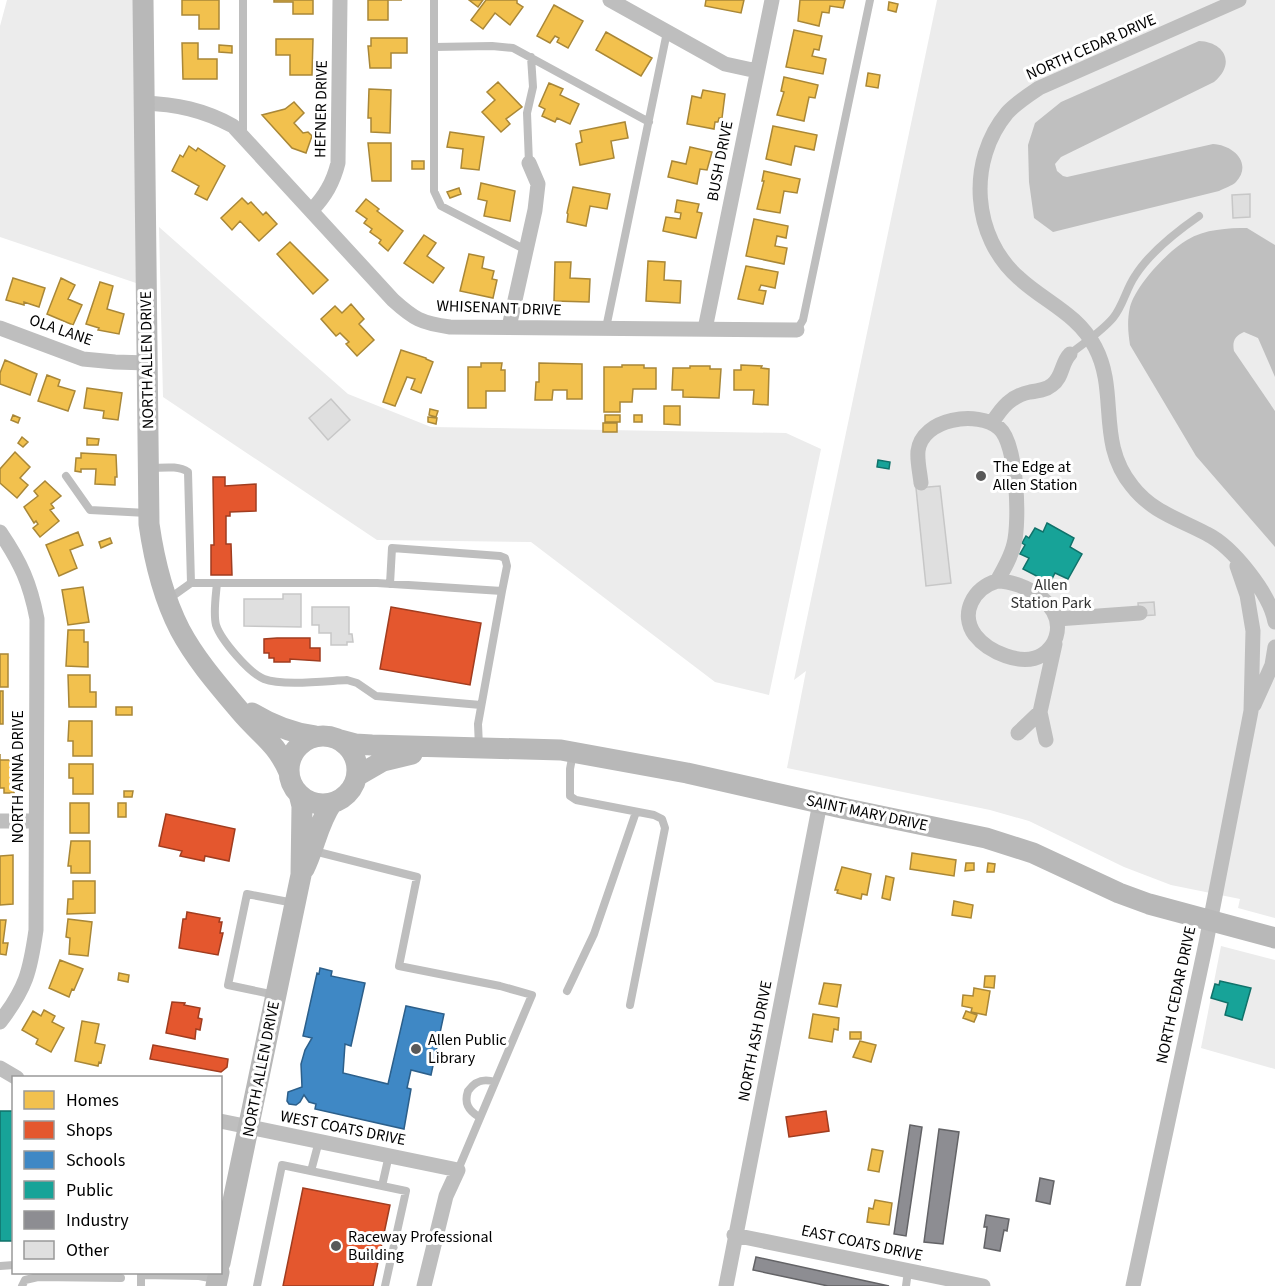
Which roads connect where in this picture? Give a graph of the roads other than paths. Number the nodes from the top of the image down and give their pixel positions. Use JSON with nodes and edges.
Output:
{"nodes":[{"id":1,"x":143,"y":0,"type":"edge"},
{"id":2,"x":243,"y":0,"type":"edge"},
{"id":3,"x":340,"y":0,"type":"edge"},
{"id":4,"x":434,"y":0,"type":"edge"},
{"id":5,"x":610,"y":0,"type":"edge"},
{"id":6,"x":772,"y":0,"type":"edge"},
{"id":7,"x":870,"y":0,"type":"edge"},
{"id":8,"x":1239,"y":0,"type":"edge"},
{"id":9,"x":668,"y":32,"type":"junction"},
{"id":10,"x":434,"y":47,"type":"junction"},
{"id":11,"x":531,"y":57,"type":"junction"},
{"id":12,"x":757,"y":71,"type":"junction"},
{"id":13,"x":143,"y":103,"type":"junction"},
{"id":14,"x":649,"y":122,"type":"junction"},
{"id":15,"x":243,"y":136,"type":"junction"},
{"id":16,"x":529,"y":163,"type":"joint"},
{"id":17,"x":312,"y":210,"type":"junction"},
{"id":18,"x":1199,"y":216,"type":"dead end"},
{"id":19,"x":526,"y":250,"type":"junction"},
{"id":20,"x":509,"y":327,"type":"junction"},
{"id":21,"x":0,"y":328,"type":"edge"},
{"id":22,"x":606,"y":328,"type":"junction"},
{"id":23,"x":705,"y":329,"type":"junction"},
{"id":24,"x":797,"y":330,"type":"joint"},
{"id":25,"x":1090,"y":340,"type":"junction"},
{"id":26,"x":1071,"y":354,"type":"joint"},
{"id":27,"x":147,"y":363,"type":"junction"},
{"id":28,"x":992,"y":423,"type":"junction"},
{"id":29,"x":148,"y":468,"type":"junction"},
{"id":30,"x":66,"y":476,"type":"dead end"},
{"id":31,"x":921,"y":483,"type":"dead end"},
{"id":32,"x":149,"y":513,"type":"junction"},
{"id":33,"x":0,"y":532,"type":"edge"},
{"id":34,"x":1231,"y":553,"type":"junction"},
{"id":35,"x":997,"y":581,"type":"junction"},
{"id":36,"x":217,"y":583,"type":"junction"},
{"id":37,"x":191,"y":584,"type":"junction"},
{"id":38,"x":390,"y":584,"type":"junction"},
{"id":39,"x":502,"y":591,"type":"junction"},
{"id":40,"x":168,"y":599,"type":"junction"},
{"id":41,"x":1140,"y":613,"type":"dead end"},
{"id":42,"x":1275,"y":622,"type":"edge"},
{"id":43,"x":1057,"y":627,"type":"junction"},
{"id":44,"x":1275,"y":647,"type":"edge"},
{"id":45,"x":230,"y":698,"type":"junction"},
{"id":46,"x":481,"y":705,"type":"junction"},
{"id":47,"x":1251,"y":711,"type":"junction"},
{"id":48,"x":1040,"y":712,"type":"junction"},
{"id":49,"x":1018,"y":733,"type":"dead end"},
{"id":50,"x":315,"y":736,"type":"junction"},
{"id":51,"x":340,"y":740,"type":"junction"},
{"id":52,"x":1046,"y":740,"type":"dead end"},
{"id":53,"x":445,"y":748,"type":"junction"},
{"id":54,"x":479,"y":748,"type":"junction"},
{"id":55,"x":573,"y":752,"type":"junction"},
{"id":56,"x":289,"y":772,"type":"junction"},
{"id":57,"x":357,"y":776,"type":"junction"},
{"id":58,"x":299,"y":794,"type":"junction"},
{"id":59,"x":332,"y":803,"type":"junction"},
{"id":60,"x":820,"y":803,"type":"junction"},
{"id":61,"x":636,"y":812,"type":"junction"},
{"id":62,"x":0,"y":821,"type":"edge"},
{"id":63,"x":36,"y":822,"type":"junction"},
{"id":64,"x":313,"y":851,"type":"junction"},
{"id":65,"x":301,"y":875,"type":"junction"},
{"id":66,"x":295,"y":903,"type":"junction"},
{"id":67,"x":1210,"y":921,"type":"junction"},
{"id":68,"x":1275,"y":938,"type":"edge"},
{"id":69,"x":567,"y":991,"type":"dead end"},
{"id":70,"x":275,"y":995,"type":"junction"},
{"id":71,"x":630,"y":1005,"type":"dead end"},
{"id":72,"x":0,"y":1022,"type":"edge"},
{"id":73,"x":0,"y":1068,"type":"edge"},
{"id":74,"x":15,"y":1076,"type":"edge"},
{"id":75,"x":495,"y":1082,"type":"junction"},
{"id":76,"x":479,"y":1117,"type":"junction"},
{"id":77,"x":222,"y":1121,"type":"edge"},
{"id":78,"x":249,"y":1127,"type":"junction"},
{"id":79,"x":319,"y":1141,"type":"junction"},
{"id":80,"x":389,"y":1155,"type":"junction"},
{"id":81,"x":458,"y":1170,"type":"junction"},
{"id":82,"x":311,"y":1171,"type":"junction"},
{"id":83,"x":382,"y":1186,"type":"junction"},
{"id":84,"x":734,"y":1234,"type":"junction"},
{"id":85,"x":222,"y":1256,"type":"edge"},
{"id":86,"x":218,"y":1275,"type":"edge"},
{"id":87,"x":907,"y":1278,"type":"edge"},
{"id":88,"x":121,"y":1279,"type":"edge"},
{"id":89,"x":22,"y":1286,"type":"edge"},
{"id":90,"x":141,"y":1286,"type":"edge"},
{"id":91,"x":257,"y":1286,"type":"edge"},
{"id":92,"x":386,"y":1286,"type":"edge"},
{"id":93,"x":424,"y":1286,"type":"edge"},
{"id":94,"x":726,"y":1286,"type":"edge"},
{"id":95,"x":983,"y":1286,"type":"edge"},
{"id":96,"x":1133,"y":1286,"type":"edge"}],
"edges":[{"from":1,"to":13,"type":"street","name":"NORTH ALLEN DRIVE"},
{"from":2,"to":15,"type":"lane"},
{"from":3,"to":17,"type":"street","name":"HEFNER DRIVE"},
{"from":4,"to":10,"type":"lane"},
{"from":5,"to":9,"type":"street"},
{"from":6,"to":12,"type":"street","name":"BUSH DRIVE"},
{"from":7,"to":24,"type":"lane"},
{"from":8,"to":25,"type":"street","name":"NORTH CEDAR DRIVE"},
{"from":9,"to":12,"type":"street"},
{"from":9,"to":14,"type":"lane"},
{"from":10,"to":11,"type":"lane"},
{"from":10,"to":19,"type":"lane"},
{"from":11,"to":14,"type":"lane"},
{"from":11,"to":16,"type":"lane"},
{"from":12,"to":23,"type":"street","name":"BUSH DRIVE"},
{"from":13,"to":15,"type":"street","name":"WHISENANT DRIVE"},
{"from":13,"to":27,"type":"street","name":"NORTH ALLEN DRIVE"},
{"from":14,"to":22,"type":"lane"},
{"from":15,"to":17,"type":"street","name":"WHISENANT DRIVE"},
{"from":16,"to":19,"type":"street"},
{"from":17,"to":20,"type":"street","name":"WHISENANT DRIVE"},
{"from":18,"to":25,"type":"lane"},
{"from":19,"to":20,"type":"street"},
{"from":20,"to":22,"type":"street","name":"WHISENANT DRIVE"},
{"from":21,"to":27,"type":"street","name":"OLA LANE"},
{"from":22,"to":23,"type":"street","name":"WHISENANT DRIVE"},
{"from":23,"to":24,"type":"street","name":"WHISENANT DRIVE"},
{"from":25,"to":26,"type":"lane"},
{"from":25,"to":34,"type":"street","name":"NORTH CEDAR DRIVE"},
{"from":26,"to":28,"type":"street"},
{"from":27,"to":29,"type":"street","name":"NORTH ALLEN DRIVE"},
{"from":28,"to":31,"type":"street"},
{"from":28,"to":35,"type":"street"},
{"from":29,"to":32,"type":"street","name":"NORTH ALLEN DRIVE"},
{"from":29,"to":37,"type":"lane"},
{"from":30,"to":32,"type":"lane"},
{"from":32,"to":40,"type":"street","name":"NORTH ALLEN DRIVE"},
{"from":33,"to":63,"type":"street","name":"NORTH ANNA DRIVE"},
{"from":34,"to":42,"type":"street","name":"NORTH CEDAR DRIVE"},
{"from":34,"to":47,"type":"street","name":"NORTH CEDAR DRIVE"},
{"from":35,"to":43,"type":"street"},
{"from":35,"to":43,"type":"street"},
{"from":36,"to":37,"type":"lane"},
{"from":36,"to":38,"type":"lane"},
{"from":36,"to":46,"type":"lane"},
{"from":37,"to":40,"type":"lane"},
{"from":38,"to":39,"type":"lane"},
{"from":38,"to":39,"type":"lane"},
{"from":39,"to":46,"type":"lane"},
{"from":40,"to":45,"type":"street","name":"NORTH ALLEN DRIVE"},
{"from":41,"to":43,"type":"street"},
{"from":43,"to":48,"type":"street"},
{"from":44,"to":47,"type":"street","name":"NORTH CEDAR DRIVE"},
{"from":45,"to":50,"type":"street","name":"NORTH ALLEN DRIVE"},
{"from":45,"to":56,"type":"street","name":"NORTH ALLEN DRIVE"},
{"from":46,"to":54,"type":"lane"},
{"from":47,"to":67,"type":"street","name":"NORTH CEDAR DRIVE"},
{"from":48,"to":49,"type":"street"},
{"from":48,"to":52,"type":"street"},
{"from":50,"to":51,"type":"street"},
{"from":50,"to":56,"type":"street"},
{"from":51,"to":53,"type":"street","name":"SAINT MARY DRIVE"},
{"from":51,"to":57,"type":"street"},
{"from":53,"to":54,"type":"street","name":"SAINT MARY DRIVE"},
{"from":53,"to":57,"type":"street","name":"SAINT MARY DRIVE"},
{"from":54,"to":55,"type":"street","name":"SAINT MARY DRIVE"},
{"from":55,"to":60,"type":"street","name":"SAINT MARY DRIVE"},
{"from":55,"to":61,"type":"lane"},
{"from":56,"to":58,"type":"street"},
{"from":57,"to":59,"type":"street"},
{"from":58,"to":59,"type":"street"},
{"from":58,"to":65,"type":"street","name":"NORTH ALLEN DRIVE"},
{"from":59,"to":64,"type":"street","name":"NORTH ALLEN DRIVE"},
{"from":60,"to":67,"type":"street","name":"SAINT MARY DRIVE"},
{"from":60,"to":84,"type":"street","name":"NORTH ASH DRIVE"},
{"from":61,"to":69,"type":"lane"},
{"from":61,"to":71,"type":"lane"},
{"from":62,"to":63,"type":"street"},
{"from":63,"to":72,"type":"street","name":"NORTH ANNA DRIVE"},
{"from":64,"to":65,"type":"street","name":"NORTH ALLEN DRIVE"},
{"from":64,"to":75,"type":"lane"},
{"from":65,"to":66,"type":"street","name":"NORTH ALLEN DRIVE"},
{"from":66,"to":70,"type":"street","name":"NORTH ALLEN DRIVE"},
{"from":66,"to":70,"type":"lane"},
{"from":67,"to":68,"type":"street","name":"SAINT MARY DRIVE"},
{"from":67,"to":96,"type":"street","name":"NORTH CEDAR DRIVE"},
{"from":70,"to":78,"type":"street","name":"NORTH ALLEN DRIVE"},
{"from":73,"to":74,"type":"street"},
{"from":75,"to":76,"type":"lane"},
{"from":75,"to":76,"type":"lane"},
{"from":76,"to":81,"type":"lane"},
{"from":77,"to":78,"type":"street","name":"WEST COATS DRIVE"},
{"from":78,"to":79,"type":"street","name":"WEST COATS DRIVE"},
{"from":78,"to":85,"type":"street","name":"NORTH ALLEN DRIVE"},
{"from":79,"to":80,"type":"street","name":"WEST COATS DRIVE"},
{"from":79,"to":82,"type":"lane"},
{"from":80,"to":81,"type":"street","name":"WEST COATS DRIVE"},
{"from":80,"to":83,"type":"lane"},
{"from":81,"to":93,"type":"street"},
{"from":82,"to":83,"type":"lane"},
{"from":82,"to":91,"type":"lane"},
{"from":83,"to":92,"type":"lane"},
{"from":84,"to":87,"type":"street","name":"EAST COATS DRIVE"},
{"from":84,"to":94,"type":"street","name":"NORTH ASH DRIVE"},
{"from":86,"to":90,"type":"lane"},
{"from":87,"to":95,"type":"street","name":"EAST COATS DRIVE"},
{"from":88,"to":89,"type":"lane"}]}
